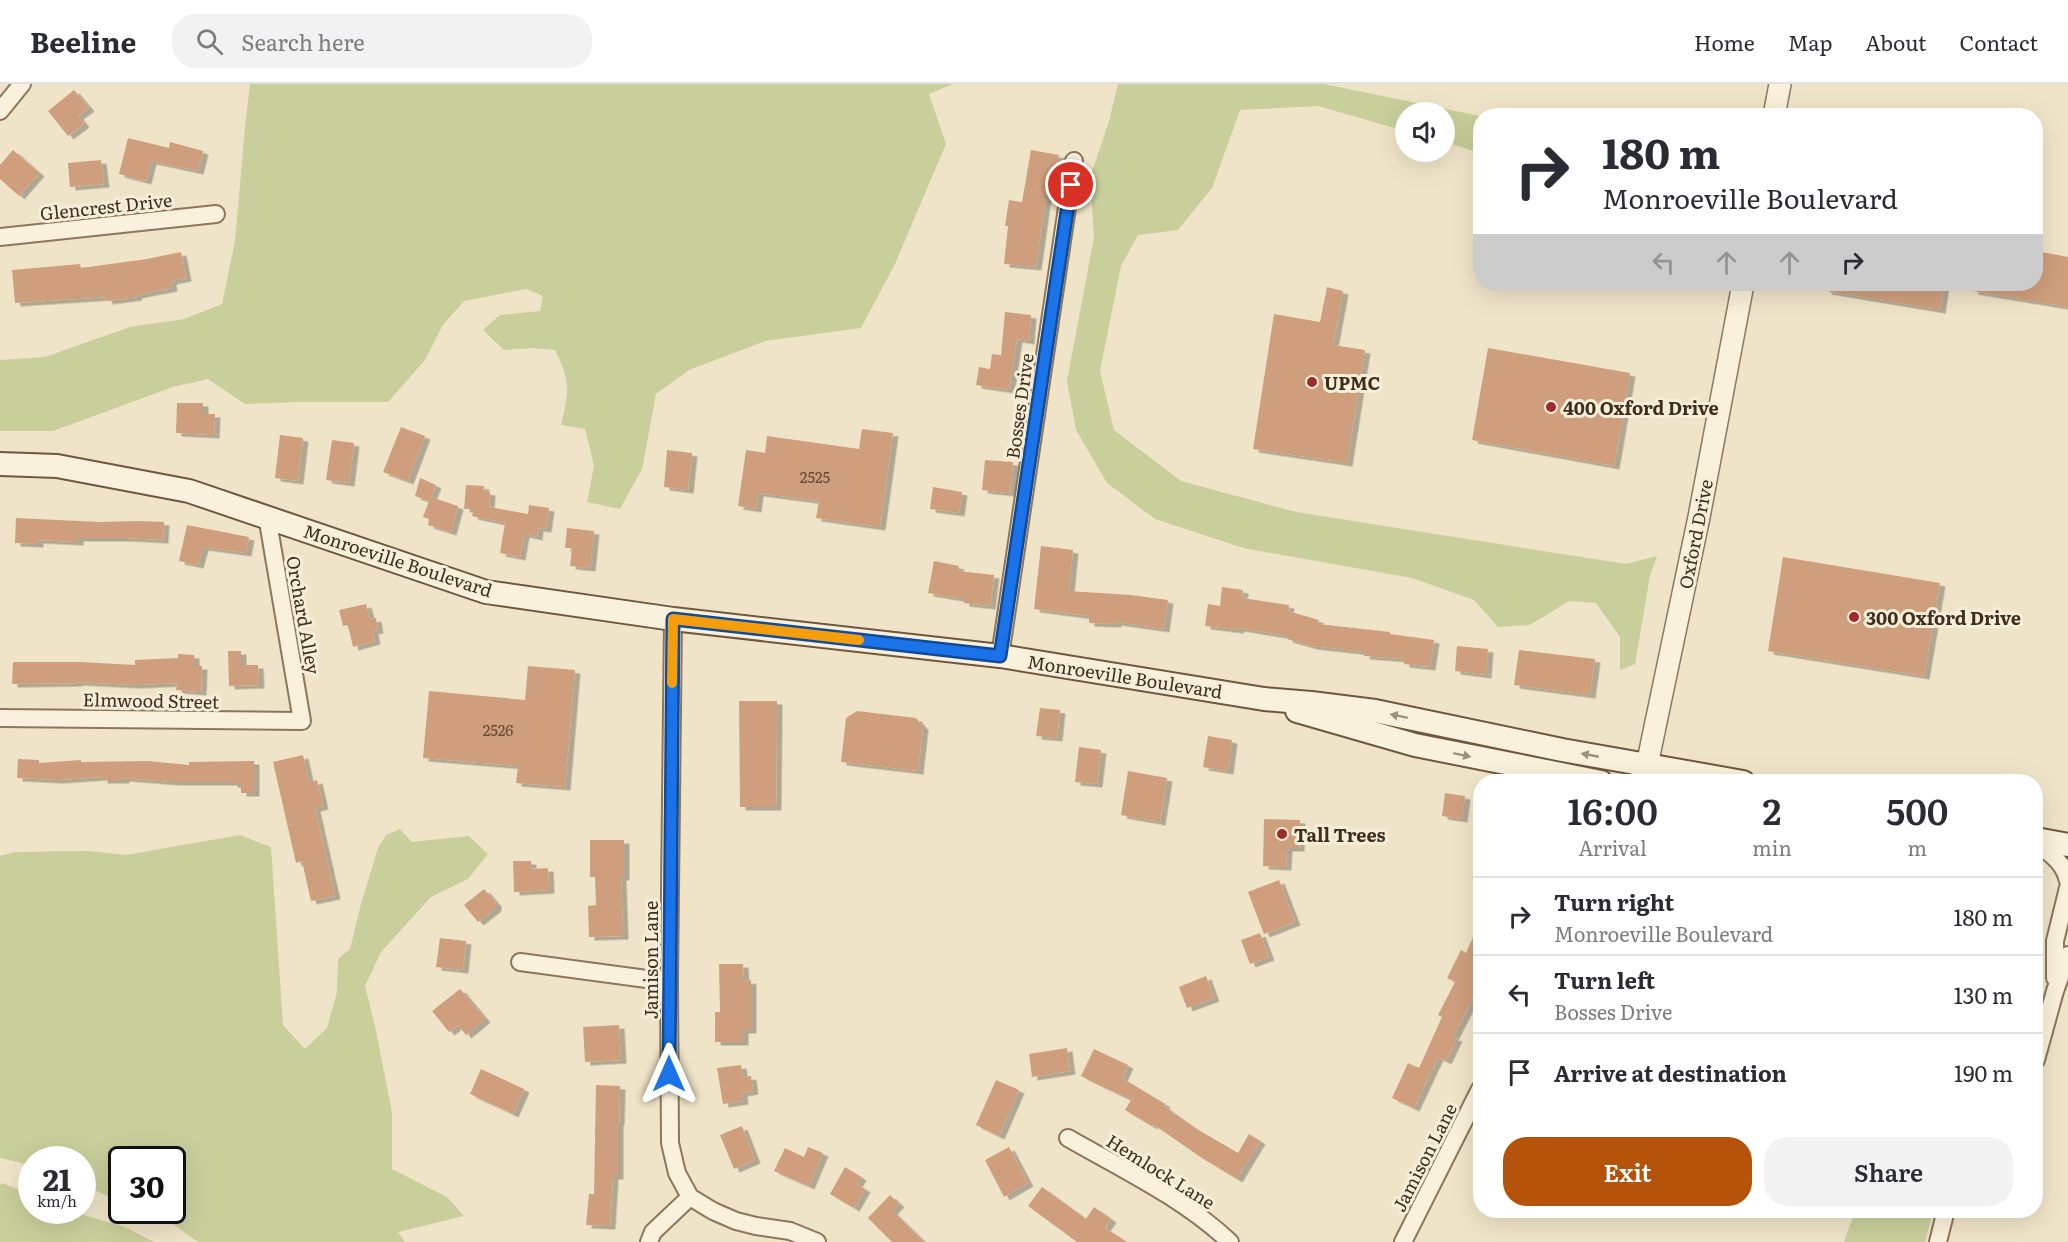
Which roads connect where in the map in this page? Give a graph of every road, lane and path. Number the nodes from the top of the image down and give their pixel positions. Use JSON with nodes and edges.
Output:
{"nodes":[{"id":1,"x":21,"y":84,"type":"edge"},
{"id":2,"x":1780,"y":84,"type":"edge"},
{"id":3,"x":1776,"y":108,"type":"edge"},
{"id":4,"x":0,"y":111,"type":"edge"},
{"id":5,"x":1074,"y":161,"type":"dead end"},
{"id":6,"x":216,"y":213,"type":"dead end"},
{"id":7,"x":0,"y":237,"type":"edge"},
{"id":8,"x":1742,"y":291,"type":"edge"},
{"id":9,"x":0,"y":464,"type":"edge"},
{"id":10,"x":267,"y":516,"type":"junction"},
{"id":11,"x":673,"y":619,"type":"junction"},
{"id":12,"x":1000,"y":656,"type":"junction"},
{"id":13,"x":1264,"y":699,"type":"junction"},
{"id":14,"x":0,"y":718,"type":"edge"},
{"id":15,"x":302,"y":721,"type":"joint"},
{"id":16,"x":1561,"y":774,"type":"edge"},
{"id":17,"x":1643,"y":774,"type":"edge"},
{"id":18,"x":2043,"y":842,"type":"edge"},
{"id":19,"x":2068,"y":844,"type":"edge"},
{"id":20,"x":2043,"y":847,"type":"edge"},
{"id":21,"x":2068,"y":881,"type":"edge"},
{"id":22,"x":2068,"y":888,"type":"edge"},
{"id":23,"x":2068,"y":955,"type":"edge"},
{"id":24,"x":520,"y":962,"type":"dead end"},
{"id":25,"x":669,"y":982,"type":"junction"},
{"id":26,"x":2055,"y":991,"type":"junction"},
{"id":27,"x":2043,"y":1035,"type":"edge"},
{"id":28,"x":1473,"y":1103,"type":"edge"},
{"id":29,"x":1068,"y":1138,"type":"dead end"},
{"id":30,"x":690,"y":1197,"type":"junction"},
{"id":31,"x":1944,"y":1218,"type":"edge"},
{"id":32,"x":649,"y":1242,"type":"edge"},
{"id":33,"x":817,"y":1242,"type":"edge"},
{"id":34,"x":1230,"y":1242,"type":"edge"},
{"id":35,"x":1403,"y":1242,"type":"edge"},
{"id":36,"x":1938,"y":1242,"type":"edge"}],
"edges":[{"from":1,"to":4,"type":"street"},
{"from":2,"to":3,"type":"street"},
{"from":5,"to":12,"type":"street","name":"Bosses Drive"},
{"from":6,"to":7,"type":"street","name":"Glencrest Drive"},
{"from":8,"to":17,"type":"street","name":"Oxford Drive"},
{"from":9,"to":10,"type":"main road","name":"Monroeville Boulevard"},
{"from":10,"to":11,"type":"main road","name":"Monroeville Boulevard"},
{"from":10,"to":15,"type":"street","name":"Orchard Alley"},
{"from":11,"to":12,"type":"main road","name":"Monroeville Boulevard"},
{"from":11,"to":25,"type":"street","name":"Jamison Lane"},
{"from":12,"to":13,"type":"main road","name":"Monroeville Boulevard"},
{"from":13,"to":16,"type":"main road","name":"Monroeville Boulevard","one_way":true},
{"from":17,"to":13,"type":"main road","name":"Monroeville Boulevard","one_way":true},
{"from":14,"to":15,"type":"street","name":"Elmwood Street"},
{"from":18,"to":19,"type":"main road"},
{"from":20,"to":21,"type":"street"},
{"from":22,"to":26,"type":"street"},
{"from":23,"to":26,"type":"street"},
{"from":24,"to":25,"type":"street"},
{"from":25,"to":30,"type":"street","name":"Jamison Lane"},
{"from":26,"to":27,"type":"street"},
{"from":28,"to":35,"type":"street","name":"Jamison Lane"},
{"from":29,"to":34,"type":"street","name":"Hemlock Lane"},
{"from":30,"to":32,"type":"street"},
{"from":30,"to":33,"type":"street"},
{"from":31,"to":36,"type":"street"}]}
